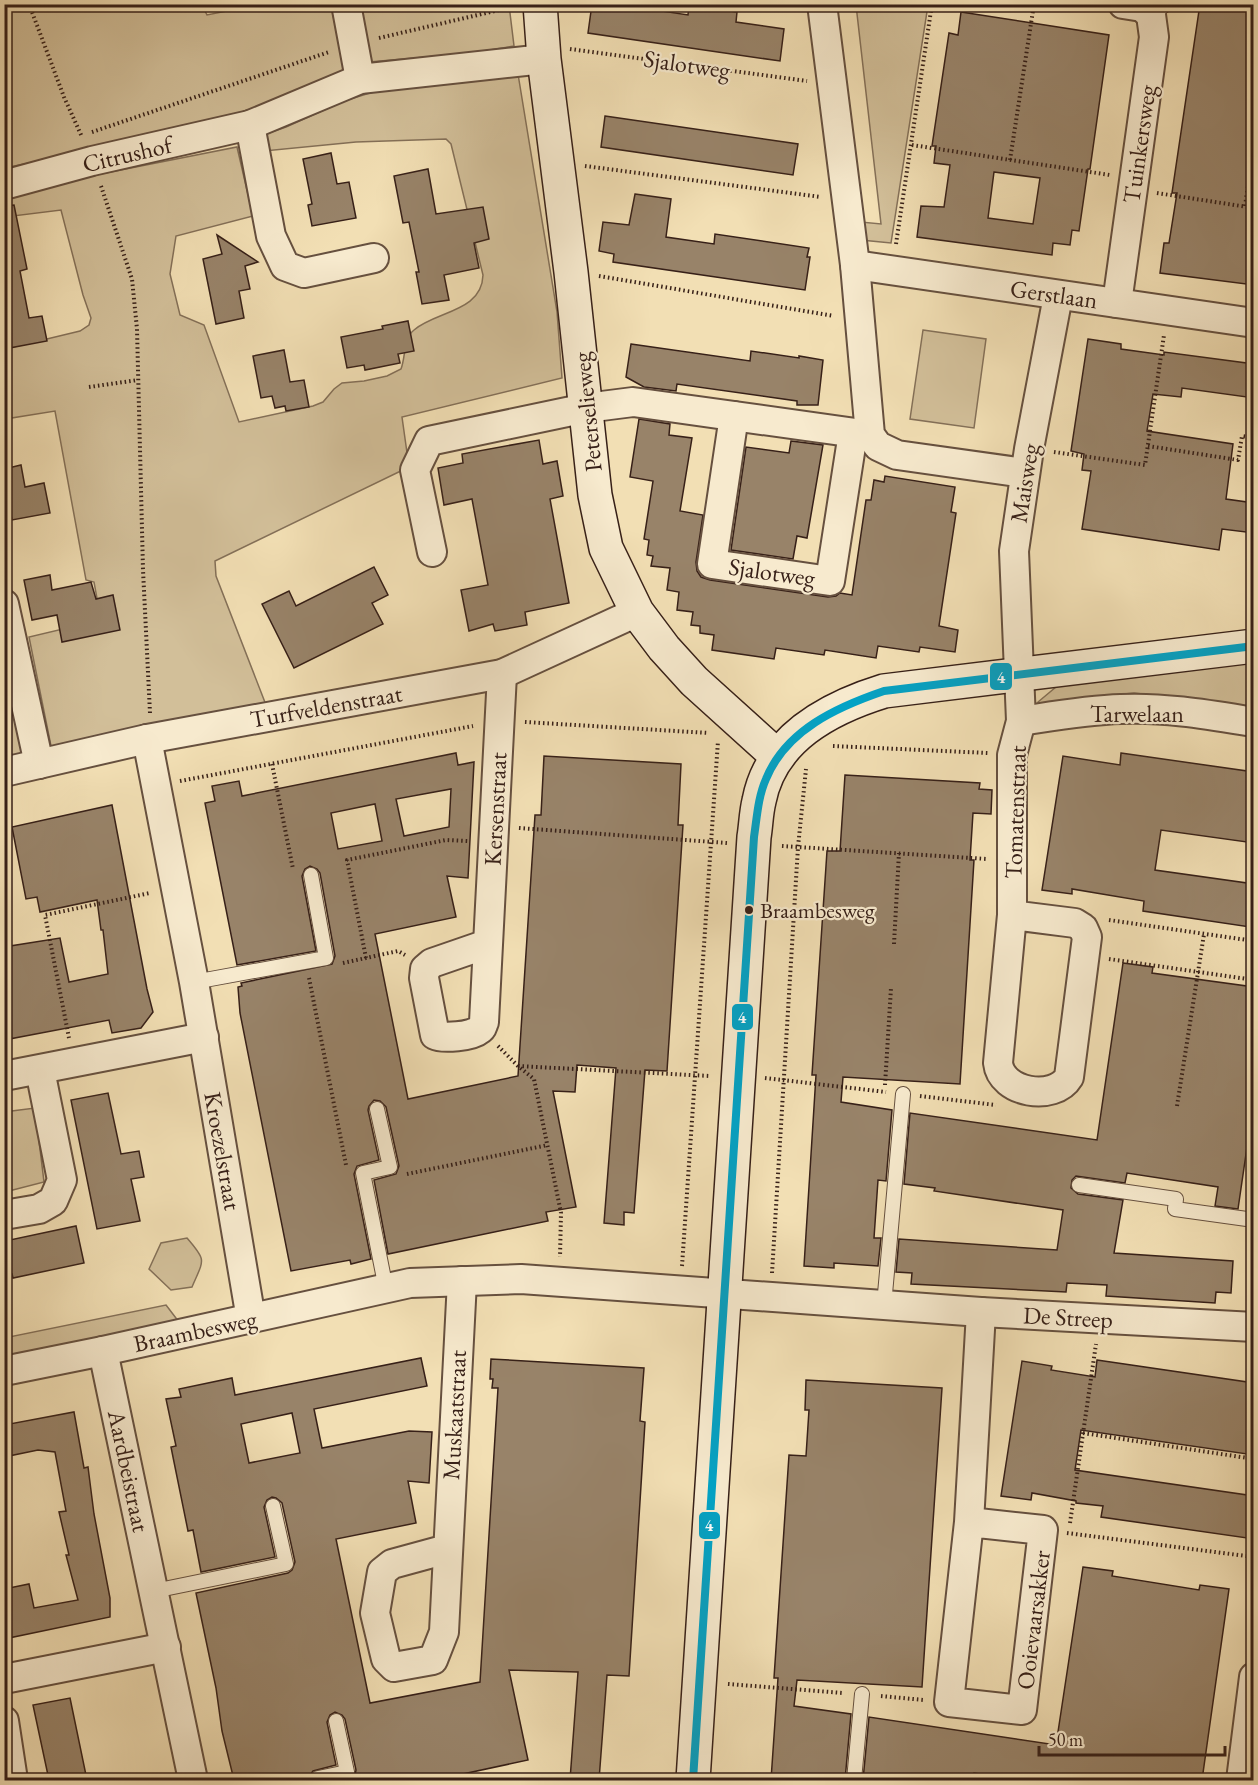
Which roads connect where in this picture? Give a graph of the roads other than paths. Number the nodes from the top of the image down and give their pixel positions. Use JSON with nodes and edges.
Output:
{"nodes":[{"id":1,"x":346,"y":4,"type":"edge"},
{"id":2,"x":540,"y":4,"type":"edge"},
{"id":3,"x":822,"y":4,"type":"edge"},
{"id":4,"x":1123,"y":4,"type":"edge"},
{"id":5,"x":1159,"y":10,"type":"edge"},
{"id":6,"x":543,"y":52,"type":"junction"},
{"id":7,"x":360,"y":79,"type":"junction"},
{"id":8,"x":250,"y":125,"type":"junction"},
{"id":9,"x":4,"y":185,"type":"edge"},
{"id":10,"x":374,"y":258,"type":"dead end"},
{"id":11,"x":855,"y":265,"type":"junction"},
{"id":12,"x":1058,"y":296,"type":"junction"},
{"id":13,"x":1117,"y":303,"type":"junction"},
{"id":14,"x":1254,"y":323,"type":"edge"},
{"id":15,"x":586,"y":408,"type":"junction"},
{"id":16,"x":734,"y":416,"type":"junction"},
{"id":17,"x":861,"y":434,"type":"junction"},
{"id":18,"x":1027,"y":461,"type":"junction"},
{"id":19,"x":432,"y":552,"type":"dead end"},
{"id":20,"x":4,"y":604,"type":"edge"},
{"id":21,"x":637,"y":612,"type":"junction"},
{"id":22,"x":1254,"y":646,"type":"edge"},
{"id":23,"x":1019,"y":673,"type":"junction"},
{"id":24,"x":502,"y":674,"type":"junction"},
{"id":25,"x":1021,"y":721,"type":"junction"},
{"id":26,"x":1254,"y":722,"type":"edge"},
{"id":27,"x":149,"y":739,"type":"junction"},
{"id":28,"x":792,"y":762,"type":"junction"},
{"id":29,"x":39,"y":764,"type":"junction"},
{"id":30,"x":4,"y":772,"type":"edge"},
{"id":31,"x":311,"y":875,"type":"road end"},
{"id":32,"x":1012,"y":915,"type":"junction"},
{"id":33,"x":487,"y":944,"type":"junction"},
{"id":34,"x":194,"y":982,"type":"junction"},
{"id":35,"x":204,"y":1037,"type":"junction"},
{"id":36,"x":40,"y":1070,"type":"junction"},
{"id":37,"x":4,"y":1076,"type":"edge"},
{"id":38,"x":903,"y":1094,"type":"road end"},
{"id":39,"x":377,"y":1109,"type":"dead end"},
{"id":40,"x":1079,"y":1185,"type":"dead end"},
{"id":41,"x":4,"y":1215,"type":"edge"},
{"id":42,"x":1254,"y":1220,"type":"edge"},
{"id":43,"x":462,"y":1281,"type":"junction"},
{"id":44,"x":386,"y":1289,"type":"junction"},
{"id":45,"x":725,"y":1294,"type":"junction"},
{"id":46,"x":884,"y":1305,"type":"junction"},
{"id":47,"x":981,"y":1312,"type":"junction"},
{"id":48,"x":251,"y":1319,"type":"junction"},
{"id":49,"x":1254,"y":1327,"type":"edge"},
{"id":50,"x":103,"y":1351,"type":"junction"},
{"id":51,"x":4,"y":1371,"type":"edge"},
{"id":52,"x":273,"y":1506,"type":"dead end"},
{"id":53,"x":969,"y":1522,"type":"junction"},
{"id":54,"x":447,"y":1549,"type":"dead end"},
{"id":55,"x":154,"y":1591,"type":"junction"},
{"id":56,"x":166,"y":1647,"type":"junction"},
{"id":57,"x":1254,"y":1677,"type":"edge"},
{"id":58,"x":4,"y":1679,"type":"edge"},
{"id":59,"x":862,"y":1694,"type":"road end"},
{"id":60,"x":4,"y":1721,"type":"edge"},
{"id":61,"x":336,"y":1721,"type":"dead end"},
{"id":62,"x":13,"y":1780,"type":"edge"},
{"id":63,"x":193,"y":1780,"type":"edge"},
{"id":64,"x":318,"y":1780,"type":"edge"},
{"id":65,"x":693,"y":1780,"type":"edge"},
{"id":66,"x":854,"y":1780,"type":"edge"},
{"id":67,"x":1241,"y":1780,"type":"edge"}],
"edges":[{"from":1,"to":7,"type":"street"},
{"from":2,"to":6,"type":"street","name":"Peterselieweg"},
{"from":3,"to":11,"type":"street","name":"Sjalotweg"},
{"from":4,"to":5,"type":"street","name":"Tuinkersweg"},
{"from":5,"to":13,"type":"street","name":"Tuinkersweg"},
{"from":6,"to":7,"type":"street","name":"Citrushof"},
{"from":6,"to":15,"type":"street","name":"Peterselieweg"},
{"from":7,"to":8,"type":"street","name":"Citrushof"},
{"from":8,"to":9,"type":"street","name":"Citrushof"},
{"from":8,"to":10,"type":"street"},
{"from":11,"to":12,"type":"street","name":"Gerstlaan"},
{"from":11,"to":17,"type":"street","name":"Sjalotweg"},
{"from":12,"to":13,"type":"street","name":"Gerstlaan"},
{"from":12,"to":18,"type":"street","name":"Maisweg"},
{"from":13,"to":14,"type":"street","name":"Gerstlaan"},
{"from":15,"to":16,"type":"street"},
{"from":15,"to":19,"type":"street"},
{"from":15,"to":21,"type":"street","name":"Peterselieweg"},
{"from":16,"to":17,"type":"street"},
{"from":16,"to":17,"type":"street","name":"Sjalotweg"},
{"from":17,"to":18,"type":"street"},
{"from":18,"to":23,"type":"street","name":"Maisweg"},
{"from":20,"to":29,"type":"street"},
{"from":21,"to":24,"type":"street","name":"Turfveldenstraat"},
{"from":21,"to":28,"type":"street","name":"Peterselieweg"},
{"from":22,"to":23,"type":"street","name":"Tarwelaan"},
{"from":23,"to":25,"type":"street","name":"Tomatenstraat"},
{"from":23,"to":28,"type":"street","name":"Tarwelaan"},
{"from":24,"to":27,"type":"street","name":"Turfveldenstraat"},
{"from":24,"to":33,"type":"street","name":"Kersenstraat"},
{"from":25,"to":26,"type":"street","name":"Tarwelaan"},
{"from":25,"to":32,"type":"street","name":"Tomatenstraat"},
{"from":27,"to":29,"type":"street","name":"Turfveldenstraat"},
{"from":27,"to":34,"type":"street","name":"Kroezelstraat"},
{"from":28,"to":45,"type":"street","name":"Tarwelaan"},
{"from":29,"to":30,"type":"street","name":"Turfveldenstraat"},
{"from":31,"to":34,"type":"lane"},
{"from":32,"to":32,"type":"street","name":"Tomatenstraat"},
{"from":33,"to":33,"type":"street","name":"Kersenstraat"},
{"from":34,"to":35,"type":"street","name":"Kroezelstraat"},
{"from":35,"to":36,"type":"street"},
{"from":35,"to":48,"type":"street","name":"Kroezelstraat"},
{"from":36,"to":37,"type":"street"},
{"from":36,"to":41,"type":"street"},
{"from":38,"to":46,"type":"lane"},
{"from":39,"to":44,"type":"lane"},
{"from":40,"to":42,"type":"lane"},
{"from":43,"to":44,"type":"street","name":"Braambesweg"},
{"from":43,"to":45,"type":"street","name":"Braambesweg"},
{"from":43,"to":54,"type":"street","name":"Muskaatstraat"},
{"from":44,"to":48,"type":"street","name":"Braambesweg"},
{"from":45,"to":46,"type":"street","name":"De Streep"},
{"from":45,"to":65,"type":"street","name":"Tarwelaan"},
{"from":46,"to":47,"type":"street","name":"De Streep"},
{"from":47,"to":49,"type":"street","name":"De Streep"},
{"from":47,"to":53,"type":"street"},
{"from":48,"to":50,"type":"street","name":"Braambesweg"},
{"from":50,"to":51,"type":"street","name":"Braambesweg"},
{"from":50,"to":55,"type":"street","name":"Aardbeistraat"},
{"from":52,"to":55,"type":"lane"},
{"from":53,"to":53,"type":"street","name":"Ooievaarsakker"},
{"from":55,"to":56,"type":"street","name":"Aardbeistraat"},
{"from":56,"to":58,"type":"street"},
{"from":56,"to":63,"type":"street","name":"Aardbeistraat"},
{"from":57,"to":67,"type":"street"},
{"from":59,"to":66,"type":"lane"},
{"from":60,"to":62,"type":"street"},
{"from":61,"to":64,"type":"lane"}]}
